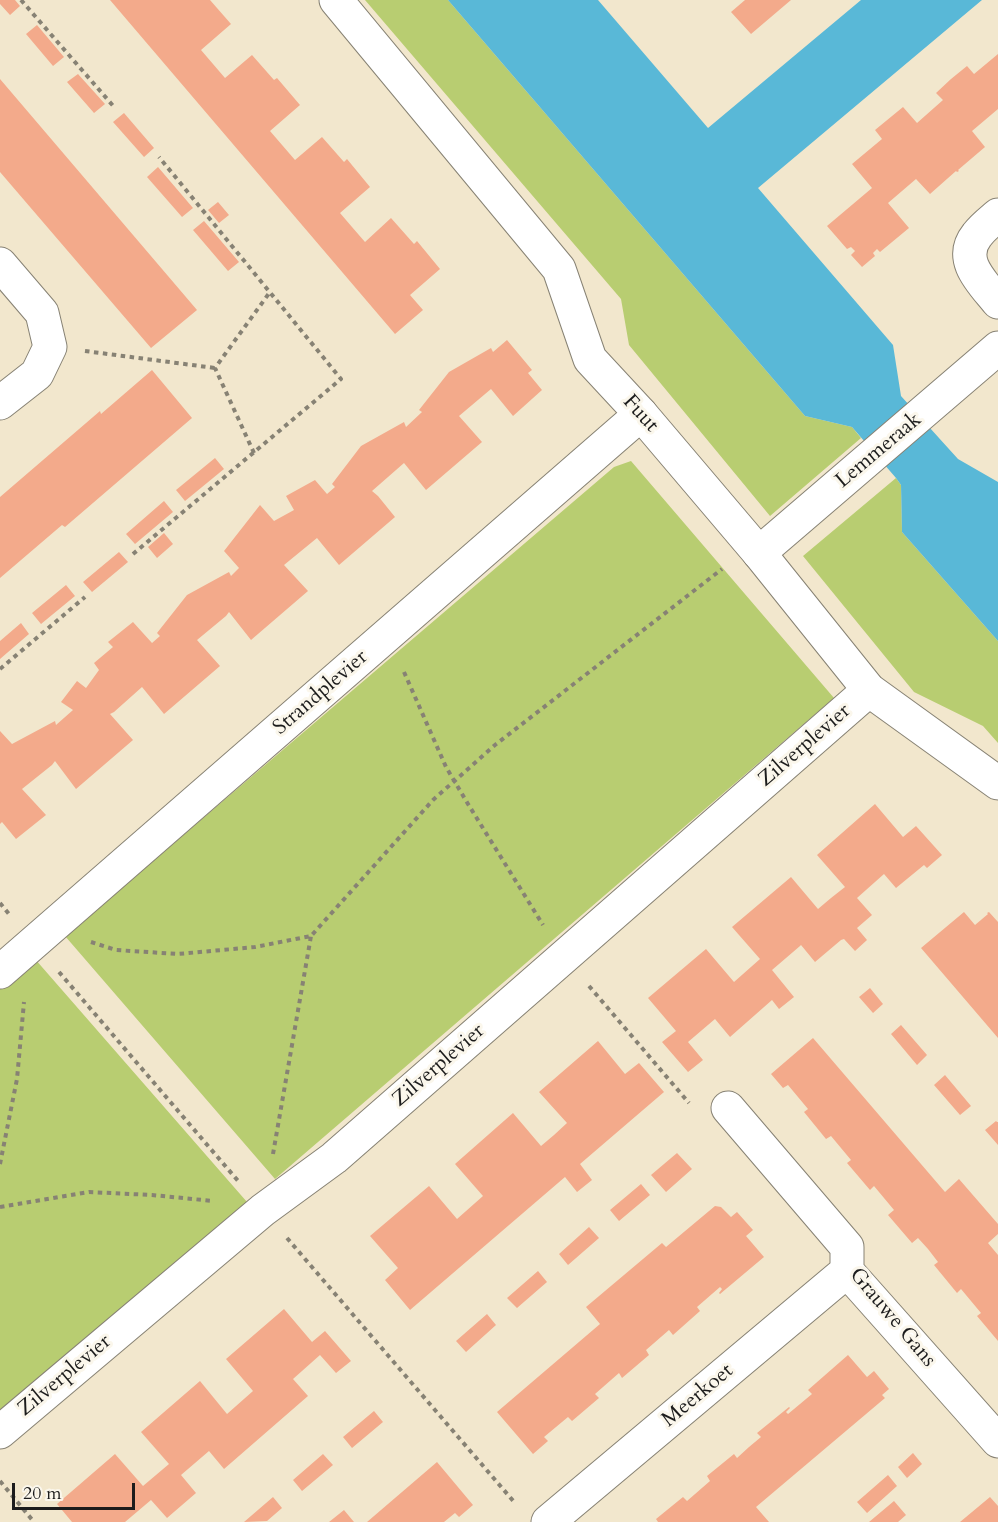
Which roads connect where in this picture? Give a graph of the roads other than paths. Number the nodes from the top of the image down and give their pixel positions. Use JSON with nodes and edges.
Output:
{"nodes":[{"id":1,"x":336,"y":0,"type":"edge"},
{"id":2,"x":998,"y":215,"type":"edge"},
{"id":3,"x":0,"y":264,"type":"edge"},
{"id":4,"x":998,"y":302,"type":"edge"},
{"id":5,"x":998,"y":348,"type":"edge"},
{"id":6,"x":0,"y":403,"type":"edge"},
{"id":7,"x":641,"y":414,"type":"junction"},
{"id":8,"x":759,"y":553,"type":"junction"},
{"id":9,"x":869,"y":690,"type":"junction"},
{"id":10,"x":998,"y":783,"type":"edge"},
{"id":11,"x":0,"y":972,"type":"edge"},
{"id":12,"x":728,"y":1108,"type":"road end"},
{"id":13,"x":847,"y":1271,"type":"junction"},
{"id":14,"x":0,"y":1432,"type":"edge"},
{"id":15,"x":998,"y":1441,"type":"edge"},
{"id":16,"x":548,"y":1522,"type":"edge"}],
"edges":[{"from":1,"to":7,"type":"street","name":"Fuut"},
{"from":2,"to":4,"type":"street"},
{"from":3,"to":6,"type":"street"},
{"from":5,"to":8,"type":"street","name":"Lemmeraak"},
{"from":7,"to":8,"type":"street","name":"Fuut"},
{"from":7,"to":11,"type":"street","name":"Strandplevier"},
{"from":8,"to":9,"type":"street","name":"Fuut"},
{"from":9,"to":10,"type":"street","name":"Fuut"},
{"from":9,"to":14,"type":"street","name":"Zilverplevier"},
{"from":12,"to":13,"type":"street","name":"Grauwe Gans"},
{"from":13,"to":15,"type":"street","name":"Grauwe Gans"},
{"from":13,"to":16,"type":"street","name":"Meerkoet"}]}
